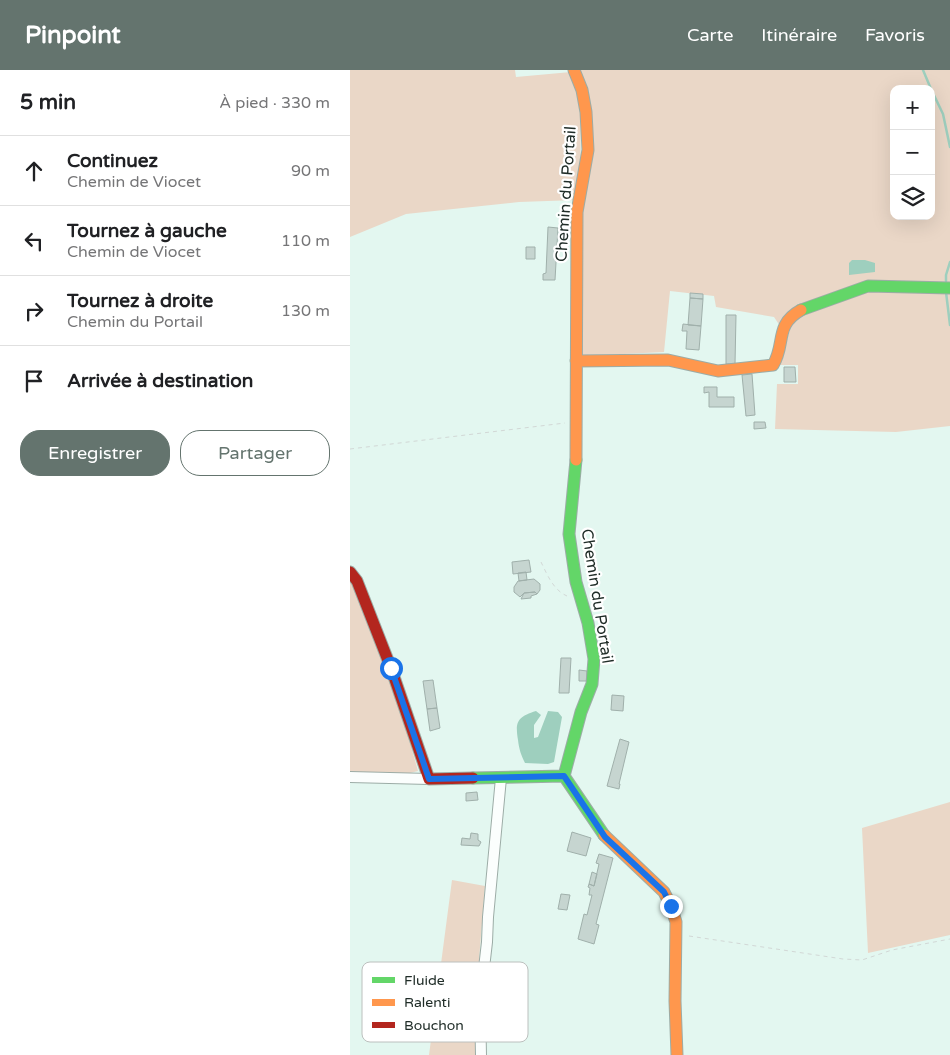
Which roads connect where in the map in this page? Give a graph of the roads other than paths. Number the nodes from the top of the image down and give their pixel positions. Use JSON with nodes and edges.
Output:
{"nodes":[{"id":1,"x":574,"y":70,"type":"edge"},
{"id":2,"x":950,"y":288,"type":"edge"},
{"id":3,"x":576,"y":361,"type":"junction"},
{"id":4,"x":350,"y":572,"type":"edge"},
{"id":5,"x":564,"y":776,"type":"junction"},
{"id":6,"x":350,"y":777,"type":"edge"},
{"id":7,"x":501,"y":778,"type":"junction"},
{"id":8,"x":429,"y":779,"type":"junction"},
{"id":9,"x":485,"y":962,"type":"edge"},
{"id":10,"x":482,"y":1042,"type":"edge"},
{"id":11,"x":482,"y":1055,"type":"edge"},
{"id":12,"x":676,"y":1055,"type":"edge"}],
"edges":[{"from":1,"to":3,"type":"street","name":"Chemin du Portail"},
{"from":2,"to":3,"type":"street"},
{"from":3,"to":5,"type":"street","name":"Chemin du Portail"},
{"from":4,"to":8,"type":"street"},
{"from":5,"to":7,"type":"street"},
{"from":5,"to":12,"type":"street"},
{"from":6,"to":8,"type":"street"},
{"from":7,"to":8,"type":"street"},
{"from":7,"to":9,"type":"street"},
{"from":10,"to":11,"type":"street"}]}
